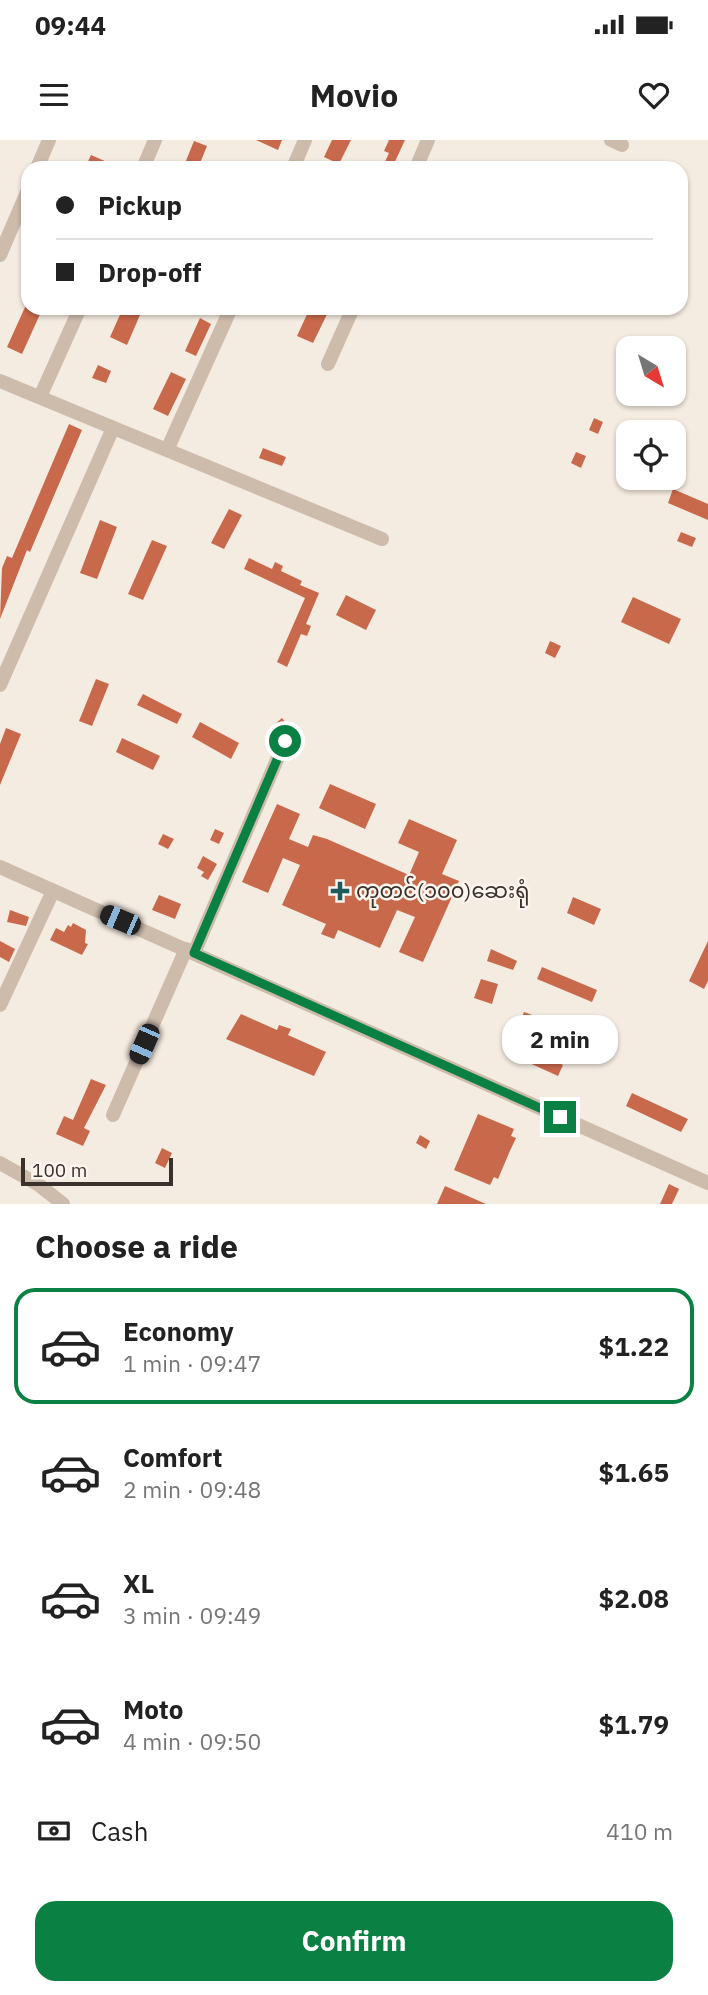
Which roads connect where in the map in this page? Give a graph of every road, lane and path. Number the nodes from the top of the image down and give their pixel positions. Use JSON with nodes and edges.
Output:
{"nodes":[{"id":1,"x":49,"y":140,"type":"edge"},
{"id":2,"x":155,"y":140,"type":"edge"},
{"id":3,"x":305,"y":140,"type":"edge"},
{"id":4,"x":428,"y":140,"type":"edge"},
{"id":5,"x":40,"y":161,"type":"edge"},
{"id":6,"x":146,"y":161,"type":"edge"},
{"id":7,"x":296,"y":161,"type":"edge"},
{"id":8,"x":419,"y":161,"type":"edge"},
{"id":9,"x":21,"y":206,"type":"edge"},
{"id":10,"x":0,"y":255,"type":"edge"},
{"id":11,"x":77,"y":315,"type":"edge"},
{"id":12,"x":228,"y":315,"type":"edge"},
{"id":13,"x":350,"y":315,"type":"edge"},
{"id":14,"x":328,"y":364,"type":"dead end"},
{"id":15,"x":0,"y":381,"type":"edge"},
{"id":16,"x":40,"y":397,"type":"junction"},
{"id":17,"x":113,"y":428,"type":"junction"},
{"id":18,"x":167,"y":450,"type":"junction"},
{"id":19,"x":382,"y":539,"type":"dead end"},
{"id":20,"x":0,"y":685,"type":"edge"},
{"id":21,"x":285,"y":741,"type":"dead end"},
{"id":22,"x":0,"y":867,"type":"edge"},
{"id":23,"x":53,"y":891,"type":"junction"},
{"id":24,"x":190,"y":951,"type":"junction"},
{"id":25,"x":0,"y":1004,"type":"edge"},
{"id":26,"x":113,"y":1115,"type":"dead end"},
{"id":27,"x":0,"y":1163,"type":"edge"},
{"id":28,"x":708,"y":1183,"type":"edge"},
{"id":29,"x":63,"y":1204,"type":"edge"}],
"edges":[{"from":1,"to":5,"type":"street"},
{"from":2,"to":6,"type":"street"},
{"from":3,"to":7,"type":"street"},
{"from":4,"to":8,"type":"street"},
{"from":9,"to":10,"type":"street"},
{"from":11,"to":16,"type":"street"},
{"from":12,"to":18,"type":"street"},
{"from":13,"to":14,"type":"street"},
{"from":15,"to":16,"type":"street"},
{"from":16,"to":17,"type":"street"},
{"from":17,"to":18,"type":"street"},
{"from":17,"to":20,"type":"street"},
{"from":18,"to":19,"type":"street"},
{"from":21,"to":24,"type":"street"},
{"from":22,"to":23,"type":"street"},
{"from":23,"to":24,"type":"street"},
{"from":23,"to":25,"type":"street"},
{"from":24,"to":26,"type":"street"},
{"from":24,"to":28,"type":"street"},
{"from":27,"to":29,"type":"street"}]}
